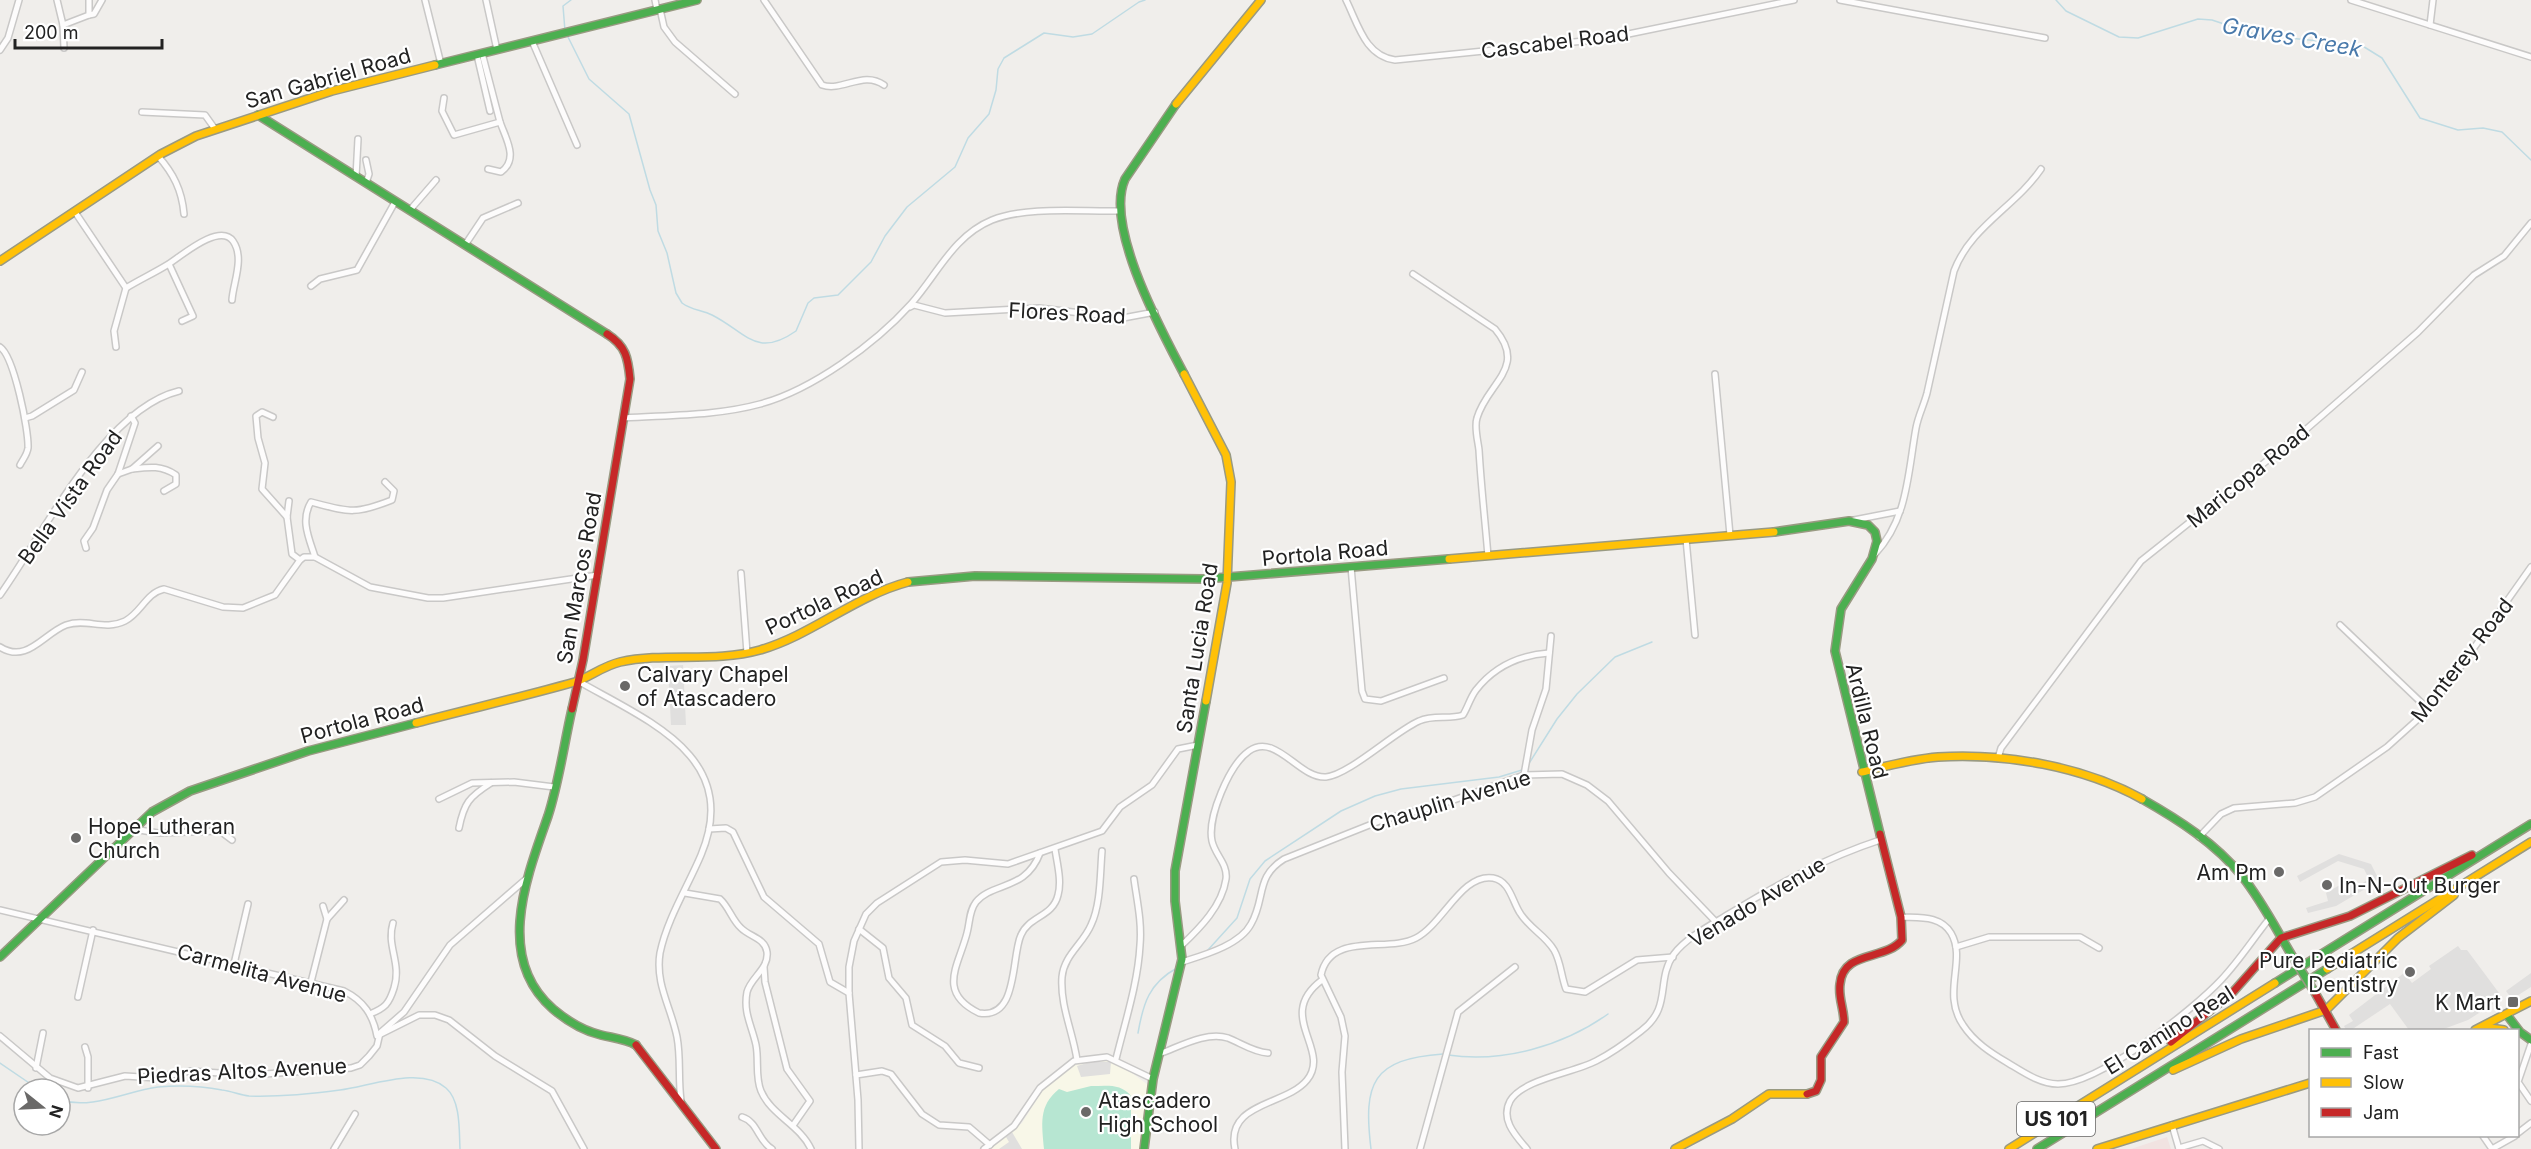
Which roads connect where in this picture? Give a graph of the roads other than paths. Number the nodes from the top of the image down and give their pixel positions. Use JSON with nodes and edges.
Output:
{"nodes":[{"id":1,"x":19,"y":0,"type":"edge"},
{"id":2,"x":57,"y":0,"type":"edge"},
{"id":3,"x":89,"y":0,"type":"edge"},
{"id":4,"x":102,"y":0,"type":"edge"},
{"id":5,"x":425,"y":0,"type":"edge"},
{"id":6,"x":486,"y":0,"type":"edge"},
{"id":7,"x":655,"y":0,"type":"edge"},
{"id":8,"x":697,"y":0,"type":"edge"},
{"id":9,"x":764,"y":0,"type":"edge"},
{"id":10,"x":1262,"y":0,"type":"edge"},
{"id":11,"x":1346,"y":0,"type":"edge"},
{"id":12,"x":1794,"y":0,"type":"edge"},
{"id":13,"x":1840,"y":0,"type":"edge"},
{"id":14,"x":2351,"y":0,"type":"edge"},
{"id":15,"x":2433,"y":0,"type":"edge"},
{"id":16,"x":658,"y":9,"type":"junction"},
{"id":17,"x":89,"y":15,"type":"junction"},
{"id":18,"x":63,"y":25,"type":"junction"},
{"id":19,"x":2430,"y":25,"type":"junction"},
{"id":20,"x":2045,"y":38,"type":"dead end"},
{"id":21,"x":532,"y":41,"type":"junction"},
{"id":22,"x":64,"y":48,"type":"dead end"},
{"id":23,"x":0,"y":50,"type":"edge"},
{"id":24,"x":497,"y":50,"type":"junction"},
{"id":25,"x":480,"y":54,"type":"junction"},
{"id":26,"x":2531,"y":57,"type":"edge"},
{"id":27,"x":441,"y":64,"type":"junction"},
{"id":28,"x":884,"y":85,"type":"dead end"},
{"id":29,"x":735,"y":94,"type":"dead end"},
{"id":30,"x":444,"y":98,"type":"dead end"},
{"id":31,"x":490,"y":111,"type":"dead end"},
{"id":32,"x":142,"y":112,"type":"dead end"},
{"id":33,"x":258,"y":115,"type":"junction"},
{"id":34,"x":500,"y":122,"type":"junction"},
{"id":35,"x":215,"y":129,"type":"junction"},
{"id":36,"x":358,"y":139,"type":"dead end"},
{"id":37,"x":577,"y":145,"type":"dead end"},
{"id":38,"x":158,"y":156,"type":"junction"},
{"id":39,"x":366,"y":160,"type":"dead end"},
{"id":40,"x":489,"y":169,"type":"dead end"},
{"id":41,"x":2041,"y":169,"type":"dead end"},
{"id":42,"x":356,"y":177,"type":"junction"},
{"id":43,"x":436,"y":180,"type":"dead end"},
{"id":44,"x":366,"y":183,"type":"junction"},
{"id":45,"x":395,"y":202,"type":"junction"},
{"id":46,"x":518,"y":203,"type":"dead end"},
{"id":47,"x":410,"y":210,"type":"junction"},
{"id":48,"x":1119,"y":211,"type":"junction"},
{"id":49,"x":75,"y":212,"type":"junction"},
{"id":50,"x":184,"y":213,"type":"dead end"},
{"id":51,"x":2531,"y":224,"type":"edge"},
{"id":52,"x":465,"y":245,"type":"junction"},
{"id":53,"x":0,"y":261,"type":"edge"},
{"id":54,"x":169,"y":264,"type":"junction"},
{"id":55,"x":1413,"y":274,"type":"dead end"},
{"id":56,"x":311,"y":286,"type":"dead end"},
{"id":57,"x":126,"y":288,"type":"junction"},
{"id":58,"x":232,"y":300,"type":"dead end"},
{"id":59,"x":908,"y":307,"type":"junction"},
{"id":60,"x":1155,"y":312,"type":"junction"},
{"id":61,"x":182,"y":321,"type":"dead end"},
{"id":62,"x":0,"y":347,"type":"edge"},
{"id":63,"x":116,"y":347,"type":"dead end"},
{"id":64,"x":82,"y":372,"type":"dead end"},
{"id":65,"x":1715,"y":374,"type":"dead end"},
{"id":66,"x":178,"y":391,"type":"dead end"},
{"id":67,"x":131,"y":416,"type":"junction"},
{"id":68,"x":273,"y":417,"type":"dead end"},
{"id":69,"x":25,"y":418,"type":"junction"},
{"id":70,"x":624,"y":418,"type":"junction"},
{"id":71,"x":158,"y":446,"type":"dead end"},
{"id":72,"x":20,"y":465,"type":"dead end"},
{"id":73,"x":132,"y":469,"type":"junction"},
{"id":74,"x":118,"y":474,"type":"junction"},
{"id":75,"x":385,"y":482,"type":"dead end"},
{"id":76,"x":164,"y":491,"type":"dead end"},
{"id":77,"x":289,"y":501,"type":"dead end"},
{"id":78,"x":1900,"y":511,"type":"junction"},
{"id":79,"x":286,"y":517,"type":"junction"},
{"id":80,"x":1852,"y":520,"type":"junction"},
{"id":81,"x":1730,"y":535,"type":"junction"},
{"id":82,"x":1686,"y":539,"type":"junction"},
{"id":83,"x":86,"y":548,"type":"dead end"},
{"id":84,"x":1874,"y":555,"type":"junction"},
{"id":85,"x":315,"y":556,"type":"junction"},
{"id":86,"x":1488,"y":556,"type":"junction"},
{"id":87,"x":300,"y":560,"type":"junction"},
{"id":88,"x":1351,"y":567,"type":"junction"},
{"id":89,"x":2531,"y":567,"type":"edge"},
{"id":90,"x":741,"y":573,"type":"dead end"},
{"id":91,"x":598,"y":575,"type":"junction"},
{"id":92,"x":1227,"y":578,"type":"junction"},
{"id":93,"x":0,"y":595,"type":"edge"},
{"id":94,"x":2340,"y":625,"type":"dead end"},
{"id":95,"x":1695,"y":635,"type":"dead end"},
{"id":96,"x":1551,"y":636,"type":"dead end"},
{"id":97,"x":0,"y":647,"type":"edge"},
{"id":98,"x":747,"y":653,"type":"junction"},
{"id":99,"x":1549,"y":653,"type":"junction"},
{"id":100,"x":1444,"y":678,"type":"dead end"},
{"id":101,"x":578,"y":681,"type":"junction"},
{"id":102,"x":2428,"y":709,"type":"junction"},
{"id":103,"x":1198,"y":746,"type":"junction"},
{"id":104,"x":1998,"y":758,"type":"junction"},
{"id":105,"x":1863,"y":772,"type":"junction"},
{"id":106,"x":1524,"y":775,"type":"junction"},
{"id":107,"x":493,"y":782,"type":"junction"},
{"id":108,"x":555,"y":786,"type":"junction"},
{"id":109,"x":439,"y":799,"type":"dead end"},
{"id":110,"x":2531,"y":824,"type":"edge"},
{"id":111,"x":459,"y":828,"type":"dead end"},
{"id":112,"x":133,"y":829,"type":"junction"},
{"id":113,"x":709,"y":829,"type":"junction"},
{"id":114,"x":2199,"y":837,"type":"junction"},
{"id":115,"x":2507,"y":839,"type":"junction"},
{"id":116,"x":231,"y":840,"type":"dead end"},
{"id":117,"x":1880,"y":840,"type":"junction"},
{"id":118,"x":2531,"y":842,"type":"edge"},
{"id":119,"x":1055,"y":849,"type":"junction"},
{"id":120,"x":1102,"y":851,"type":"dead end"},
{"id":121,"x":1040,"y":852,"type":"junction"},
{"id":122,"x":2487,"y":869,"type":"junction"},
{"id":123,"x":526,"y":879,"type":"junction"},
{"id":124,"x":1134,"y":879,"type":"dead end"},
{"id":125,"x":685,"y":893,"type":"junction"},
{"id":126,"x":344,"y":900,"type":"dead end"},
{"id":127,"x":248,"y":904,"type":"dead end"},
{"id":128,"x":323,"y":906,"type":"dead end"},
{"id":129,"x":0,"y":910,"type":"edge"},
{"id":130,"x":1901,"y":917,"type":"junction"},
{"id":131,"x":39,"y":918,"type":"junction"},
{"id":132,"x":327,"y":919,"type":"junction"},
{"id":133,"x":2269,"y":919,"type":"junction"},
{"id":134,"x":1716,"y":922,"type":"junction"},
{"id":135,"x":393,"y":923,"type":"dead end"},
{"id":136,"x":859,"y":929,"type":"junction"},
{"id":137,"x":93,"y":930,"type":"junction"},
{"id":138,"x":2281,"y":938,"type":"junction"},
{"id":139,"x":1181,"y":946,"type":"junction"},
{"id":140,"x":1956,"y":947,"type":"junction"},
{"id":141,"x":2099,"y":948,"type":"dead end"},
{"id":142,"x":0,"y":957,"type":"edge"},
{"id":143,"x":1673,"y":957,"type":"junction"},
{"id":144,"x":1182,"y":962,"type":"junction"},
{"id":145,"x":234,"y":964,"type":"junction"},
{"id":146,"x":764,"y":967,"type":"junction"},
{"id":147,"x":1515,"y":967,"type":"dead end"},
{"id":148,"x":1322,"y":980,"type":"junction"},
{"id":149,"x":311,"y":982,"type":"junction"},
{"id":150,"x":849,"y":993,"type":"junction"},
{"id":151,"x":78,"y":997,"type":"dead end"},
{"id":152,"x":2531,"y":1001,"type":"edge"},
{"id":153,"x":2326,"y":1010,"type":"junction"},
{"id":154,"x":370,"y":1014,"type":"junction"},
{"id":155,"x":2507,"y":1015,"type":"junction"},
{"id":156,"x":2483,"y":1027,"type":"junction"},
{"id":157,"x":2336,"y":1029,"type":"edge"},
{"id":158,"x":2341,"y":1029,"type":"edge"},
{"id":159,"x":2478,"y":1029,"type":"edge"},
{"id":160,"x":2497,"y":1029,"type":"edge"},
{"id":161,"x":44,"y":1033,"type":"dead end"},
{"id":162,"x":0,"y":1036,"type":"edge"},
{"id":163,"x":378,"y":1036,"type":"junction"},
{"id":164,"x":2529,"y":1040,"type":"edge"},
{"id":165,"x":85,"y":1047,"type":"dead end"},
{"id":166,"x":1268,"y":1053,"type":"dead end"},
{"id":167,"x":1158,"y":1054,"type":"junction"},
{"id":168,"x":1116,"y":1059,"type":"junction"},
{"id":169,"x":1077,"y":1060,"type":"junction"},
{"id":170,"x":36,"y":1068,"type":"junction"},
{"id":171,"x":979,"y":1068,"type":"dead end"},
{"id":172,"x":2136,"y":1070,"type":"junction"},
{"id":173,"x":856,"y":1074,"type":"junction"},
{"id":174,"x":2519,"y":1078,"type":"edge"},
{"id":175,"x":1154,"y":1079,"type":"junction"},
{"id":176,"x":2309,"y":1083,"type":"edge"},
{"id":177,"x":2519,"y":1083,"type":"edge"},
{"id":178,"x":2136,"y":1087,"type":"junction"},
{"id":179,"x":88,"y":1088,"type":"junction"},
{"id":180,"x":681,"y":1101,"type":"junction"},
{"id":181,"x":2531,"y":1101,"type":"edge"},
{"id":182,"x":355,"y":1114,"type":"dead end"},
{"id":183,"x":742,"y":1117,"type":"dead end"},
{"id":184,"x":794,"y":1124,"type":"junction"},
{"id":185,"x":2172,"y":1125,"type":"junction"},
{"id":186,"x":2513,"y":1137,"type":"edge"},
{"id":187,"x":990,"y":1145,"type":"junction"},
{"id":188,"x":2106,"y":1148,"type":"edge"},
{"id":189,"x":334,"y":1149,"type":"edge"},
{"id":190,"x":584,"y":1149,"type":"edge"},
{"id":191,"x":716,"y":1149,"type":"edge"},
{"id":192,"x":772,"y":1149,"type":"edge"},
{"id":193,"x":811,"y":1149,"type":"edge"},
{"id":194,"x":859,"y":1149,"type":"edge"},
{"id":195,"x":984,"y":1149,"type":"edge"},
{"id":196,"x":1144,"y":1149,"type":"edge"},
{"id":197,"x":1235,"y":1149,"type":"edge"},
{"id":198,"x":1345,"y":1149,"type":"edge"},
{"id":199,"x":1420,"y":1149,"type":"edge"},
{"id":200,"x":1527,"y":1149,"type":"edge"},
{"id":201,"x":1675,"y":1149,"type":"edge"},
{"id":202,"x":2009,"y":1149,"type":"edge"},
{"id":203,"x":2037,"y":1149,"type":"edge"},
{"id":204,"x":2097,"y":1149,"type":"edge"},
{"id":205,"x":2179,"y":1149,"type":"edge"},
{"id":206,"x":2219,"y":1149,"type":"edge"},
{"id":207,"x":2492,"y":1149,"type":"edge"}],
"edges":[{"from":1,"to":23,"type":"street"},
{"from":2,"to":18,"type":"street"},
{"from":3,"to":17,"type":"street"},
{"from":4,"to":17,"type":"street"},
{"from":5,"to":27,"type":"street"},
{"from":6,"to":24,"type":"street"},
{"from":7,"to":16,"type":"street"},
{"from":8,"to":16,"type":"main road","name":"San Gabriel Road"},
{"from":9,"to":28,"type":"street"},
{"from":10,"to":48,"type":"main road","name":"Santa Lucia Road"},
{"from":11,"to":12,"type":"street","name":"Cascabel Road"},
{"from":13,"to":20,"type":"street"},
{"from":14,"to":19,"type":"street"},
{"from":15,"to":19,"type":"street"},
{"from":16,"to":21,"type":"main road","name":"San Gabriel Road"},
{"from":16,"to":29,"type":"street"},
{"from":17,"to":18,"type":"street"},
{"from":18,"to":22,"type":"street"},
{"from":19,"to":26,"type":"street"},
{"from":21,"to":24,"type":"main road","name":"San Gabriel Road"},
{"from":21,"to":37,"type":"street"},
{"from":24,"to":25,"type":"main road","name":"San Gabriel Road"},
{"from":25,"to":27,"type":"main road","name":"San Gabriel Road"},
{"from":25,"to":31,"type":"street"},
{"from":25,"to":34,"type":"street"},
{"from":27,"to":33,"type":"main road","name":"San Gabriel Road"},
{"from":30,"to":34,"type":"street"},
{"from":32,"to":35,"type":"street"},
{"from":33,"to":35,"type":"main road","name":"San Gabriel Road"},
{"from":33,"to":42,"type":"main road","name":"San Marcos Road"},
{"from":34,"to":40,"type":"street"},
{"from":35,"to":38,"type":"main road","name":"San Gabriel Road"},
{"from":36,"to":42,"type":"street"},
{"from":38,"to":49,"type":"main road","name":"San Gabriel Road"},
{"from":38,"to":50,"type":"street"},
{"from":39,"to":44,"type":"street"},
{"from":41,"to":78,"type":"street","name":"Ardilla Road"},
{"from":42,"to":44,"type":"main road","name":"San Marcos Road"},
{"from":43,"to":47,"type":"street"},
{"from":44,"to":45,"type":"main road","name":"San Marcos Road"},
{"from":45,"to":47,"type":"main road","name":"San Marcos Road"},
{"from":45,"to":56,"type":"street"},
{"from":46,"to":52,"type":"street"},
{"from":47,"to":52,"type":"main road","name":"San Marcos Road"},
{"from":48,"to":59,"type":"street"},
{"from":48,"to":60,"type":"main road","name":"Santa Lucia Road"},
{"from":49,"to":53,"type":"main road","name":"San Gabriel Road"},
{"from":49,"to":57,"type":"street"},
{"from":51,"to":104,"type":"street","name":"Maricopa Road"},
{"from":52,"to":70,"type":"main road","name":"San Marcos Road"},
{"from":54,"to":57,"type":"street"},
{"from":54,"to":58,"type":"street"},
{"from":54,"to":61,"type":"street"},
{"from":55,"to":86,"type":"street"},
{"from":57,"to":63,"type":"street"},
{"from":59,"to":60,"type":"street","name":"Flores Road"},
{"from":59,"to":70,"type":"street"},
{"from":60,"to":92,"type":"main road","name":"Santa Lucia Road"},
{"from":62,"to":69,"type":"street"},
{"from":64,"to":69,"type":"street"},
{"from":65,"to":81,"type":"street"},
{"from":66,"to":67,"type":"street","name":"Bella Vista Road"},
{"from":67,"to":74,"type":"street"},
{"from":67,"to":93,"type":"street","name":"Bella Vista Road"},
{"from":68,"to":79,"type":"street"},
{"from":69,"to":72,"type":"street"},
{"from":70,"to":91,"type":"main road","name":"San Marcos Road"},
{"from":71,"to":73,"type":"street"},
{"from":73,"to":74,"type":"street"},
{"from":73,"to":76,"type":"street"},
{"from":74,"to":83,"type":"street"},
{"from":75,"to":85,"type":"street"},
{"from":77,"to":79,"type":"street"},
{"from":78,"to":80,"type":"street","name":"Portola Road"},
{"from":78,"to":84,"type":"street","name":"Ardilla Road"},
{"from":79,"to":87,"type":"street"},
{"from":80,"to":81,"type":"main road","name":"Portola Road"},
{"from":80,"to":84,"type":"main road"},
{"from":81,"to":82,"type":"main road","name":"Portola Road"},
{"from":82,"to":86,"type":"main road","name":"Portola Road"},
{"from":82,"to":95,"type":"street"},
{"from":84,"to":105,"type":"main road","name":"Ardilla Road"},
{"from":85,"to":87,"type":"street"},
{"from":85,"to":91,"type":"street"},
{"from":86,"to":88,"type":"main road","name":"Portola Road"},
{"from":87,"to":97,"type":"street"},
{"from":88,"to":92,"type":"main road","name":"Portola Road"},
{"from":88,"to":100,"type":"street"},
{"from":89,"to":102,"type":"street","name":"Monterey Road"},
{"from":90,"to":98,"type":"street"},
{"from":91,"to":101,"type":"main road","name":"San Marcos Road"},
{"from":92,"to":98,"type":"main road","name":"Portola Road"},
{"from":92,"to":103,"type":"main road","name":"Santa Lucia Road"},
{"from":94,"to":102,"type":"street"},
{"from":96,"to":99,"type":"street"},
{"from":98,"to":101,"type":"main road","name":"Portola Road"},
{"from":99,"to":106,"type":"street"},
{"from":99,"to":139,"type":"street"},
{"from":101,"to":108,"type":"main road","name":"San Marcos Road"},
{"from":101,"to":112,"type":"main road","name":"Portola Road"},
{"from":101,"to":113,"type":"street"},
{"from":102,"to":114,"type":"street","name":"Monterey Road"},
{"from":103,"to":119,"type":"street"},
{"from":103,"to":139,"type":"main road","name":"Santa Lucia Road"},
{"from":104,"to":105,"type":"main road"},
{"from":104,"to":114,"type":"main road"},
{"from":105,"to":117,"type":"main road","name":"Ardilla Road"},
{"from":106,"to":134,"type":"street","name":"Chauplin Avenue"},
{"from":106,"to":144,"type":"street","name":"Chauplin Avenue"},
{"from":107,"to":108,"type":"street"},
{"from":107,"to":109,"type":"street"},
{"from":107,"to":111,"type":"street"},
{"from":108,"to":123,"type":"main road","name":"San Marcos Road"},
{"from":110,"to":115,"type":"main road","name":"El Camino Real","number":"US 101"},
{"from":112,"to":116,"type":"street"},
{"from":112,"to":131,"type":"main road","name":"Portola Road"},
{"from":113,"to":125,"type":"street"},
{"from":113,"to":150,"type":"street"},
{"from":114,"to":133,"type":"main road"},
{"from":115,"to":138,"type":"main road"},
{"from":115,"to":172,"type":"main road","name":"El Camino Real","number":"US 101"},
{"from":117,"to":130,"type":"main road","name":"Ardilla Road"},
{"from":117,"to":134,"type":"street","name":"Venado Avenue"},
{"from":118,"to":122,"type":"main road","name":"El Camino Real","number":"US 101"},
{"from":119,"to":121,"type":"street"},
{"from":119,"to":121,"type":"street"},
{"from":120,"to":169,"type":"street"},
{"from":121,"to":136,"type":"street"},
{"from":122,"to":153,"type":"main road"},
{"from":122,"to":178,"type":"main road","name":"El Camino Real","number":"US 101"},
{"from":123,"to":163,"type":"street","name":"Piedras Altos Avenue"},
{"from":123,"to":180,"type":"main road","name":"San Marcos Road"},
{"from":124,"to":168,"type":"street"},
{"from":125,"to":146,"type":"street"},
{"from":125,"to":180,"type":"street"},
{"from":126,"to":132,"type":"street"},
{"from":127,"to":145,"type":"street"},
{"from":128,"to":132,"type":"street"},
{"from":129,"to":131,"type":"street","name":"Carmelita Avenue"},
{"from":130,"to":140,"type":"street"},
{"from":130,"to":201,"type":"main road","name":"Ardilla Road"},
{"from":131,"to":137,"type":"street","name":"Carmelita Avenue"},
{"from":131,"to":142,"type":"main road","name":"Portola Road"},
{"from":132,"to":149,"type":"street"},
{"from":133,"to":138,"type":"main road"},
{"from":133,"to":140,"type":"street"},
{"from":134,"to":143,"type":"street","name":"Venado Avenue"},
{"from":135,"to":154,"type":"street"},
{"from":136,"to":150,"type":"street"},
{"from":136,"to":171,"type":"street"},
{"from":137,"to":145,"type":"street","name":"Carmelita Avenue"},
{"from":137,"to":151,"type":"street"},
{"from":138,"to":153,"type":"main road","bridge":true},
{"from":138,"to":172,"type":"main road"},
{"from":139,"to":144,"type":"main road","name":"Santa Lucia Road"},
{"from":140,"to":141,"type":"street"},
{"from":143,"to":148,"type":"street"},
{"from":143,"to":200,"type":"street","name":"Venado Avenue"},
{"from":144,"to":167,"type":"main road","name":"Santa Lucia Road"},
{"from":145,"to":149,"type":"street","name":"Carmelita Avenue"},
{"from":146,"to":184,"type":"street"},
{"from":146,"to":184,"type":"street"},
{"from":147,"to":199,"type":"street"},
{"from":148,"to":197,"type":"street"},
{"from":148,"to":198,"type":"street"},
{"from":149,"to":154,"type":"street","name":"Carmelita Avenue"},
{"from":150,"to":173,"type":"street"},
{"from":152,"to":155,"type":"main road"},
{"from":153,"to":157,"type":"main road"},
{"from":153,"to":158,"type":"main road"},
{"from":153,"to":178,"type":"main road"},
{"from":154,"to":163,"type":"street","name":"Carmelita Avenue"},
{"from":155,"to":156,"type":"main road"},
{"from":155,"to":164,"type":"main road"},
{"from":156,"to":159,"type":"main road"},
{"from":156,"to":160,"type":"main road"},
{"from":161,"to":170,"type":"street"},
{"from":162,"to":170,"type":"street","name":"Piedras Altos Avenue"},
{"from":163,"to":179,"type":"street","name":"Piedras Altos Avenue"},
{"from":163,"to":190,"type":"street"},
{"from":164,"to":174,"type":"street"},
{"from":165,"to":179,"type":"street"},
{"from":166,"to":167,"type":"street"},
{"from":167,"to":175,"type":"main road","name":"Santa Lucia Road"},
{"from":168,"to":169,"type":"street"},
{"from":168,"to":175,"type":"street"},
{"from":169,"to":187,"type":"street"},
{"from":170,"to":179,"type":"street","name":"Piedras Altos Avenue"},
{"from":172,"to":202,"type":"main road","name":"El Camino Real","number":"US 101"},
{"from":173,"to":187,"type":"street"},
{"from":173,"to":194,"type":"street"},
{"from":175,"to":196,"type":"main road","name":"Santa Lucia Road"},
{"from":176,"to":185,"type":"main road"},
{"from":177,"to":181,"type":"street"},
{"from":178,"to":203,"type":"main road","name":"El Camino Real","number":"US 101"},
{"from":180,"to":191,"type":"main road","name":"San Marcos Road"},
{"from":182,"to":189,"type":"street"},
{"from":183,"to":192,"type":"street"},
{"from":184,"to":193,"type":"street"},
{"from":185,"to":188,"type":"main road"},
{"from":185,"to":205,"type":"street"},
{"from":186,"to":207,"type":"street"},
{"from":187,"to":195,"type":"street"},
{"from":188,"to":204,"type":"main road"},
{"from":205,"to":206,"type":"street"}]}
